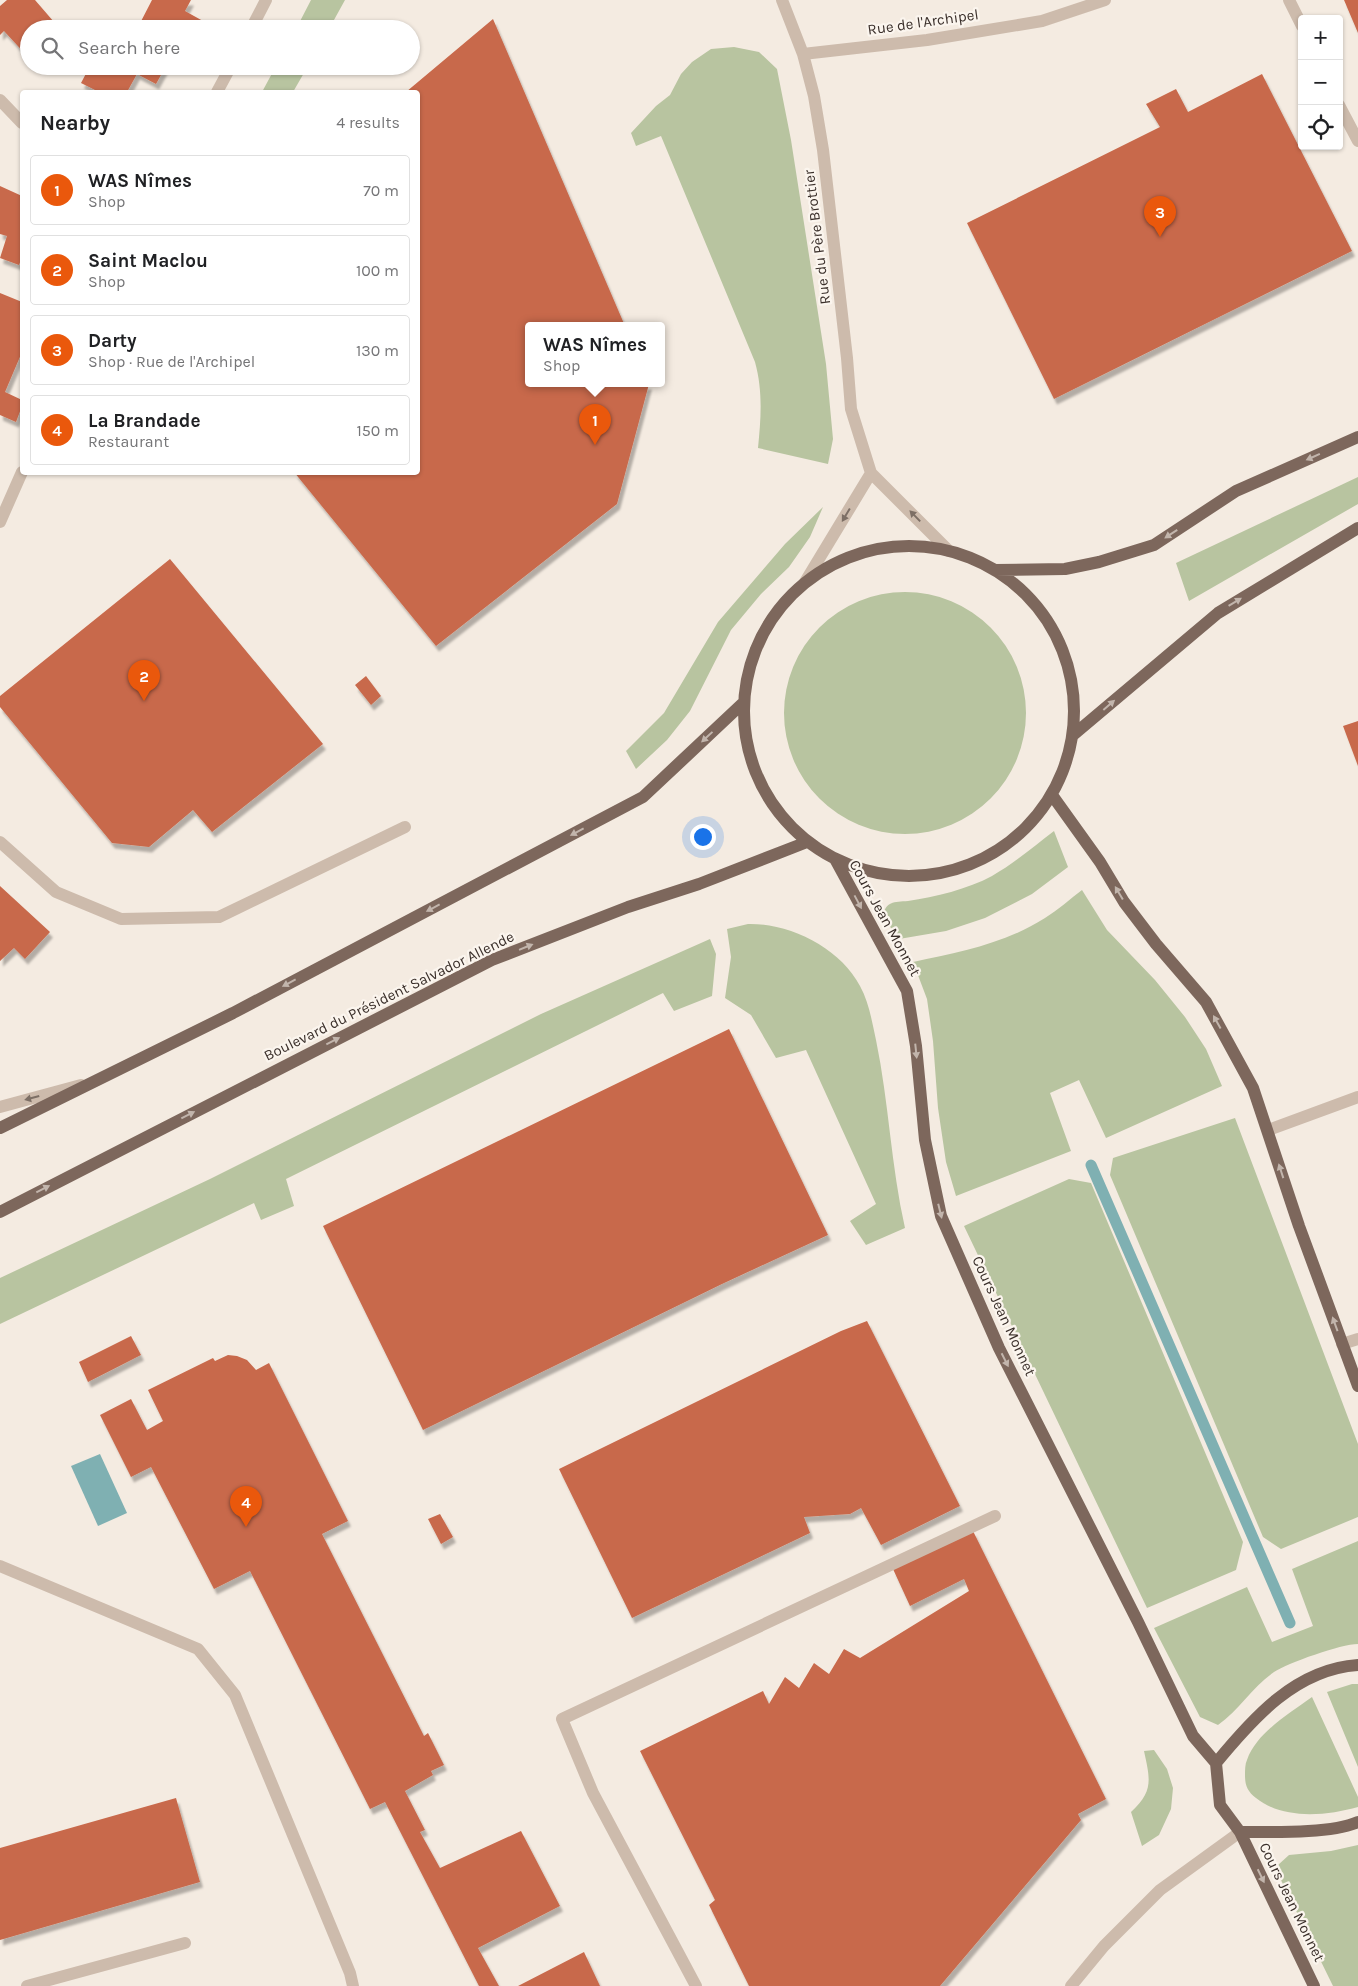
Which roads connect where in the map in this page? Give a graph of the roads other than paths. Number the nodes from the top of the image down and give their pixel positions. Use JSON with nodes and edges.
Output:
{"nodes":[{"id":1,"x":266,"y":0,"type":"edge"},
{"id":2,"x":782,"y":0,"type":"edge"},
{"id":3,"x":1105,"y":0,"type":"edge"},
{"id":4,"x":1290,"y":0,"type":"edge"},
{"id":5,"x":1298,"y":17,"type":"edge"},
{"id":6,"x":256,"y":20,"type":"edge"},
{"id":7,"x":803,"y":54,"type":"junction"},
{"id":8,"x":226,"y":75,"type":"edge"},
{"id":9,"x":218,"y":90,"type":"edge"},
{"id":10,"x":0,"y":100,"type":"edge"},
{"id":11,"x":1343,"y":113,"type":"edge"},
{"id":12,"x":20,"y":121,"type":"edge"},
{"id":13,"x":1358,"y":142,"type":"edge"},
{"id":14,"x":1358,"y":437,"type":"edge"},
{"id":15,"x":871,"y":473,"type":"junction"},
{"id":16,"x":21,"y":475,"type":"edge"},
{"id":17,"x":0,"y":522,"type":"edge"},
{"id":18,"x":1358,"y":528,"type":"edge"},
{"id":19,"x":949,"y":551,"type":"junction"},
{"id":20,"x":995,"y":570,"type":"junction"},
{"id":21,"x":805,"y":582,"type":"junction"},
{"id":22,"x":743,"y":703,"type":"junction"},
{"id":23,"x":1072,"y":736,"type":"junction"},
{"id":24,"x":1052,"y":795,"type":"junction"},
{"id":25,"x":405,"y":826,"type":"dead end"},
{"id":26,"x":0,"y":842,"type":"edge"},
{"id":27,"x":807,"y":842,"type":"junction"},
{"id":28,"x":835,"y":859,"type":"junction"},
{"id":29,"x":96,"y":1081,"type":"junction"},
{"id":30,"x":1358,"y":1097,"type":"edge"},
{"id":31,"x":0,"y":1107,"type":"edge"},
{"id":32,"x":0,"y":1128,"type":"edge"},
{"id":33,"x":1268,"y":1130,"type":"junction"},
{"id":34,"x":0,"y":1212,"type":"edge"},
{"id":35,"x":1358,"y":1338,"type":"edge"},
{"id":36,"x":1342,"y":1344,"type":"junction"},
{"id":37,"x":1358,"y":1386,"type":"edge"},
{"id":38,"x":995,"y":1516,"type":"dead end"},
{"id":39,"x":0,"y":1566,"type":"edge"},
{"id":40,"x":1358,"y":1665,"type":"edge"},
{"id":41,"x":1216,"y":1763,"type":"junction"},
{"id":42,"x":1358,"y":1822,"type":"edge"},
{"id":43,"x":1240,"y":1832,"type":"junction"},
{"id":44,"x":185,"y":1943,"type":"dead end"},
{"id":45,"x":27,"y":1986,"type":"edge"},
{"id":46,"x":353,"y":1986,"type":"edge"},
{"id":47,"x":696,"y":1986,"type":"edge"},
{"id":48,"x":1071,"y":1986,"type":"edge"},
{"id":49,"x":1314,"y":1986,"type":"edge"}],
"edges":[{"from":1,"to":6,"type":"street"},
{"from":2,"to":7,"type":"street","name":"Rue du Père Brottier"},
{"from":3,"to":7,"type":"street","name":"Rue de l'Archipel"},
{"from":4,"to":5,"type":"street"},
{"from":7,"to":15,"type":"street","name":"Rue du Père Brottier"},
{"from":8,"to":9,"type":"street"},
{"from":10,"to":12,"type":"street"},
{"from":11,"to":13,"type":"street"},
{"from":14,"to":20,"type":"main road","one_way":true},
{"from":19,"to":15,"type":"street","name":"Rue du Père Brottier","one_way":true},
{"from":15,"to":21,"type":"street","one_way":true},
{"from":16,"to":17,"type":"street"},
{"from":23,"to":18,"type":"main road","one_way":true},
{"from":19,"to":20,"type":"main road"},
{"from":19,"to":21,"type":"main road"},
{"from":20,"to":23,"type":"main road"},
{"from":21,"to":22,"type":"main road"},
{"from":22,"to":27,"type":"main road"},
{"from":22,"to":29,"type":"main road","one_way":true},
{"from":23,"to":24,"type":"main road"},
{"from":24,"to":28,"type":"main road"},
{"from":33,"to":24,"type":"main road","one_way":true},
{"from":25,"to":26,"type":"street"},
{"from":27,"to":28,"type":"main road"},
{"from":34,"to":27,"type":"main road","name":"Boulevard du Président Salvador Allende","one_way":true},
{"from":28,"to":41,"type":"main road","name":"Cours Jean Monnet","one_way":true},
{"from":29,"to":31,"type":"street","one_way":true},
{"from":29,"to":32,"type":"main road"},
{"from":30,"to":33,"type":"street"},
{"from":36,"to":33,"type":"main road","one_way":true},
{"from":35,"to":36,"type":"street"},
{"from":36,"to":37,"type":"main road"},
{"from":38,"to":47,"type":"street"},
{"from":39,"to":46,"type":"street"},
{"from":40,"to":41,"type":"main road"},
{"from":41,"to":43,"type":"main road","name":"Cours Jean Monnet"},
{"from":42,"to":43,"type":"main road"},
{"from":43,"to":48,"type":"street"},
{"from":43,"to":49,"type":"main road","name":"Cours Jean Monnet","one_way":true},
{"from":44,"to":45,"type":"street"}]}
